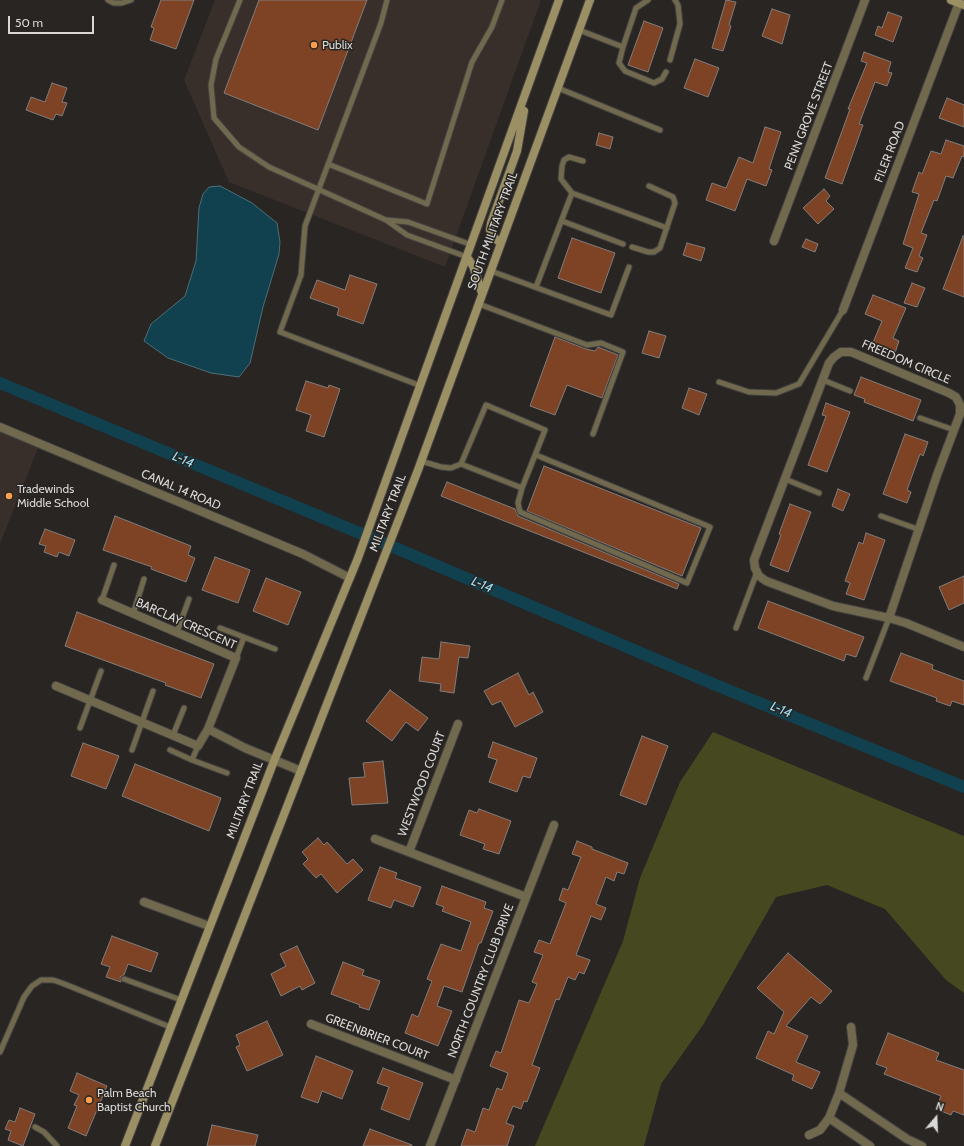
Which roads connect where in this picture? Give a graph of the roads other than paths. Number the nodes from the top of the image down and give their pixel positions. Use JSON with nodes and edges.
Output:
{"nodes":[{"id":1,"x":108,"y":0,"type":"edge"},
{"id":2,"x":130,"y":0,"type":"edge"},
{"id":3,"x":240,"y":0,"type":"edge"},
{"id":4,"x":387,"y":0,"type":"edge"},
{"id":5,"x":502,"y":0,"type":"edge"},
{"id":6,"x":559,"y":0,"type":"edge"},
{"id":7,"x":590,"y":0,"type":"edge"},
{"id":8,"x":648,"y":0,"type":"edge"},
{"id":9,"x":675,"y":0,"type":"edge"},
{"id":10,"x":865,"y":0,"type":"edge"},
{"id":11,"x":951,"y":0,"type":"edge"},
{"id":12,"x":962,"y":4,"type":"edge"},
{"id":13,"x":579,"y":30,"type":"junction"},
{"id":14,"x":623,"y":47,"type":"junction"},
{"id":15,"x":670,"y":60,"type":"dead end"},
{"id":16,"x":666,"y":72,"type":"dead end"},
{"id":17,"x":558,"y":88,"type":"junction"},
{"id":18,"x":527,"y":90,"type":"junction"},
{"id":19,"x":660,"y":130,"type":"dead end"},
{"id":20,"x":583,"y":161,"type":"dead end"},
{"id":21,"x":328,"y":164,"type":"junction"},
{"id":22,"x":649,"y":186,"type":"dead end"},
{"id":23,"x":318,"y":190,"type":"junction"},
{"id":24,"x":572,"y":193,"type":"junction"},
{"id":25,"x":386,"y":220,"type":"junction"},
{"id":26,"x":562,"y":221,"type":"junction"},
{"id":27,"x":667,"y":228,"type":"junction"},
{"id":28,"x":774,"y":240,"type":"dead end"},
{"id":29,"x":501,"y":243,"type":"junction"},
{"id":30,"x":623,"y":244,"type":"dead end"},
{"id":31,"x":472,"y":245,"type":"junction"},
{"id":32,"x":632,"y":247,"type":"dead end"},
{"id":33,"x":467,"y":257,"type":"junction"},
{"id":34,"x":629,"y":267,"type":"dead end"},
{"id":35,"x":491,"y":271,"type":"junction"},
{"id":36,"x":536,"y":287,"type":"junction"},
{"id":37,"x":482,"y":293,"type":"junction"},
{"id":38,"x":479,"y":304,"type":"junction"},
{"id":39,"x":843,"y":310,"type":"joint"},
{"id":40,"x":823,"y":380,"type":"junction"},
{"id":41,"x":719,"y":382,"type":"dead end"},
{"id":42,"x":421,"y":386,"type":"junction"},
{"id":43,"x":850,"y":391,"type":"dead end"},
{"id":44,"x":920,"y":418,"type":"dead end"},
{"id":45,"x":0,"y":427,"type":"edge"},
{"id":46,"x":954,"y":430,"type":"junction"},
{"id":47,"x":592,"y":434,"type":"dead end"},
{"id":48,"x":536,"y":455,"type":"junction"},
{"id":49,"x":421,"y":461,"type":"junction"},
{"id":50,"x":461,"y":464,"type":"junction"},
{"id":51,"x":393,"y":465,"type":"joint"},
{"id":52,"x":418,"y":470,"type":"joint"},
{"id":53,"x":785,"y":479,"type":"junction"},
{"id":54,"x":522,"y":488,"type":"junction"},
{"id":55,"x":819,"y":493,"type":"dead end"},
{"id":56,"x":881,"y":516,"type":"dead end"},
{"id":57,"x":920,"y":530,"type":"junction"},
{"id":58,"x":114,"y":565,"type":"dead end"},
{"id":59,"x":756,"y":572,"type":"junction"},
{"id":60,"x":350,"y":578,"type":"junction"},
{"id":61,"x":144,"y":579,"type":"dead end"},
{"id":62,"x":189,"y":598,"type":"dead end"},
{"id":63,"x":102,"y":600,"type":"joint"},
{"id":64,"x":133,"y":614,"type":"junction"},
{"id":65,"x":889,"y":618,"type":"junction"},
{"id":66,"x":220,"y":628,"type":"dead end"},
{"id":67,"x":736,"y":628,"type":"dead end"},
{"id":68,"x":177,"y":632,"type":"junction"},
{"id":69,"x":244,"y":637,"type":"junction"},
{"id":70,"x":964,"y":647,"type":"edge"},
{"id":71,"x":275,"y":649,"type":"dead end"},
{"id":72,"x":236,"y":658,"type":"junction"},
{"id":73,"x":101,"y":671,"type":"dead end"},
{"id":74,"x":866,"y":678,"type":"dead end"},
{"id":75,"x":56,"y":686,"type":"dead end"},
{"id":76,"x":153,"y":691,"type":"dead end"},
{"id":77,"x":90,"y":701,"type":"junction"},
{"id":78,"x":184,"y":708,"type":"dead end"},
{"id":79,"x":142,"y":722,"type":"junction"},
{"id":80,"x":458,"y":724,"type":"dead end"},
{"id":81,"x":80,"y":728,"type":"dead end"},
{"id":82,"x":208,"y":729,"type":"junction"},
{"id":83,"x":173,"y":735,"type":"junction"},
{"id":84,"x":198,"y":746,"type":"junction"},
{"id":85,"x":132,"y":750,"type":"dead end"},
{"id":86,"x":170,"y":750,"type":"dead end"},
{"id":87,"x":192,"y":760,"type":"junction"},
{"id":88,"x":274,"y":761,"type":"junction"},
{"id":89,"x":301,"y":772,"type":"junction"},
{"id":90,"x":227,"y":773,"type":"dead end"},
{"id":91,"x":554,"y":825,"type":"dead end"},
{"id":92,"x":375,"y":839,"type":"dead end"},
{"id":93,"x":409,"y":852,"type":"junction"},
{"id":94,"x":526,"y":897,"type":"junction"},
{"id":95,"x":144,"y":902,"type":"dead end"},
{"id":96,"x":209,"y":926,"type":"junction"},
{"id":97,"x":124,"y":979,"type":"dead end"},
{"id":98,"x":181,"y":1000,"type":"junction"},
{"id":99,"x":311,"y":1024,"type":"dead end"},
{"id":100,"x":170,"y":1027,"type":"junction"},
{"id":101,"x":851,"y":1027,"type":"dead end"},
{"id":102,"x":0,"y":1052,"type":"edge"},
{"id":103,"x":456,"y":1080,"type":"junction"},
{"id":104,"x":839,"y":1093,"type":"junction"},
{"id":105,"x":829,"y":1118,"type":"junction"},
{"id":106,"x":35,"y":1127,"type":"dead end"},
{"id":107,"x":809,"y":1135,"type":"dead end"},
{"id":108,"x":57,"y":1146,"type":"edge"},
{"id":109,"x":125,"y":1146,"type":"edge"},
{"id":110,"x":155,"y":1146,"type":"edge"},
{"id":111,"x":430,"y":1146,"type":"edge"},
{"id":112,"x":870,"y":1146,"type":"edge"},
{"id":113,"x":922,"y":1146,"type":"edge"}],
"edges":[{"from":1,"to":2,"type":"lane"},
{"from":3,"to":23,"type":"lane"},
{"from":4,"to":21,"type":"lane"},
{"from":5,"to":21,"type":"lane"},
{"from":6,"to":18,"type":"main road","name":"SOUTH MILITARY TRAIL"},
{"from":7,"to":13,"type":"main road","name":"SOUTH MILITARY TRAIL"},
{"from":8,"to":14,"type":"lane"},
{"from":9,"to":15,"type":"lane"},
{"from":10,"to":28,"type":"street","name":"PENN GROVE STREET"},
{"from":11,"to":12,"type":"main road"},
{"from":12,"to":39,"type":"street","name":"FILER ROAD"},
{"from":13,"to":14,"type":"lane"},
{"from":13,"to":17,"type":"main road","name":"SOUTH MILITARY TRAIL"},
{"from":14,"to":16,"type":"lane"},
{"from":17,"to":19,"type":"lane"},
{"from":17,"to":29,"type":"main road","name":"SOUTH MILITARY TRAIL"},
{"from":18,"to":29,"type":"main road"},
{"from":18,"to":31,"type":"main road","name":"SOUTH MILITARY TRAIL"},
{"from":20,"to":24,"type":"lane"},
{"from":21,"to":23,"type":"lane"},
{"from":22,"to":27,"type":"lane"},
{"from":23,"to":25,"type":"lane"},
{"from":23,"to":42,"type":"lane"},
{"from":24,"to":26,"type":"lane"},
{"from":24,"to":27,"type":"lane"},
{"from":25,"to":31,"type":"lane"},
{"from":25,"to":33,"type":"lane"},
{"from":26,"to":30,"type":"lane"},
{"from":26,"to":36,"type":"lane"},
{"from":27,"to":32,"type":"lane"},
{"from":29,"to":35,"type":"main road","name":"SOUTH MILITARY TRAIL"},
{"from":31,"to":33,"type":"main road","name":"SOUTH MILITARY TRAIL"},
{"from":33,"to":37,"type":"main road"},
{"from":33,"to":42,"type":"main road","name":"SOUTH MILITARY TRAIL"},
{"from":34,"to":36,"type":"lane"},
{"from":35,"to":36,"type":"lane"},
{"from":35,"to":37,"type":"main road","name":"SOUTH MILITARY TRAIL"},
{"from":37,"to":38,"type":"main road","name":"SOUTH MILITARY TRAIL"},
{"from":38,"to":47,"type":"lane"},
{"from":38,"to":49,"type":"main road","name":"SOUTH MILITARY TRAIL"},
{"from":39,"to":41,"type":"lane"},
{"from":40,"to":43,"type":"lane"},
{"from":40,"to":46,"type":"street","name":"FREEDOM CIRCLE"},
{"from":40,"to":53,"type":"street","name":"FREEDOM CIRCLE"},
{"from":42,"to":51,"type":"main road","name":"SOUTH MILITARY TRAIL"},
{"from":44,"to":46,"type":"lane"},
{"from":45,"to":60,"type":"street","name":"CANAL 14 ROAD"},
{"from":46,"to":57,"type":"street","name":"FREEDOM CIRCLE"},
{"from":48,"to":50,"type":"lane"},
{"from":48,"to":54,"type":"lane"},
{"from":48,"to":54,"type":"lane"},
{"from":49,"to":50,"type":"lane"},
{"from":49,"to":52,"type":"main road","name":"SOUTH MILITARY TRAIL"},
{"from":50,"to":54,"type":"lane"},
{"from":51,"to":60,"type":"main road","name":"MILITARY TRAIL"},
{"from":52,"to":89,"type":"main road","name":"MILITARY TRAIL"},
{"from":53,"to":55,"type":"lane"},
{"from":53,"to":59,"type":"street","name":"FREEDOM CIRCLE"},
{"from":56,"to":57,"type":"lane"},
{"from":57,"to":65,"type":"street","name":"FREEDOM CIRCLE"},
{"from":58,"to":63,"type":"lane"},
{"from":59,"to":65,"type":"street"},
{"from":59,"to":67,"type":"lane"},
{"from":60,"to":88,"type":"main road","name":"MILITARY TRAIL"},
{"from":61,"to":64,"type":"lane"},
{"from":62,"to":68,"type":"lane"},
{"from":63,"to":64,"type":"street","name":"BARCLAY CRESCENT"},
{"from":64,"to":68,"type":"street","name":"BARCLAY CRESCENT"},
{"from":65,"to":70,"type":"street"},
{"from":65,"to":74,"type":"lane"},
{"from":66,"to":69,"type":"lane"},
{"from":68,"to":72,"type":"street","name":"BARCLAY CRESCENT"},
{"from":69,"to":71,"type":"lane"},
{"from":69,"to":72,"type":"lane"},
{"from":72,"to":82,"type":"street","name":"BARCLAY CRESCENT"},
{"from":73,"to":77,"type":"lane"},
{"from":75,"to":77,"type":"street"},
{"from":76,"to":79,"type":"lane"},
{"from":77,"to":79,"type":"street"},
{"from":77,"to":81,"type":"lane"},
{"from":78,"to":83,"type":"lane"},
{"from":79,"to":83,"type":"street"},
{"from":79,"to":85,"type":"lane"},
{"from":80,"to":93,"type":"street","name":"WESTWOOD COURT"},
{"from":82,"to":84,"type":"street","name":"BARCLAY CRESCENT"},
{"from":82,"to":88,"type":"street"},
{"from":83,"to":84,"type":"street"},
{"from":84,"to":87,"type":"lane"},
{"from":86,"to":87,"type":"lane"},
{"from":87,"to":90,"type":"lane"},
{"from":88,"to":89,"type":"street"},
{"from":88,"to":96,"type":"main road","name":"MILITARY TRAIL"},
{"from":89,"to":110,"type":"main road","name":"MILITARY TRAIL"},
{"from":91,"to":94,"type":"street","name":"NORTH COUNTRY CLUB DRIVE"},
{"from":92,"to":93,"type":"street","name":"WESTWOOD COURT"},
{"from":93,"to":94,"type":"street","name":"WESTWOOD COURT"},
{"from":94,"to":103,"type":"street","name":"NORTH COUNTRY CLUB DRIVE"},
{"from":95,"to":96,"type":"street"},
{"from":96,"to":98,"type":"main road","name":"MILITARY TRAIL"},
{"from":97,"to":98,"type":"lane"},
{"from":98,"to":100,"type":"main road","name":"MILITARY TRAIL"},
{"from":99,"to":103,"type":"street","name":"GREENBRIER COURT"},
{"from":100,"to":102,"type":"lane"},
{"from":100,"to":109,"type":"main road","name":"MILITARY TRAIL"},
{"from":101,"to":104,"type":"street"},
{"from":103,"to":111,"type":"street","name":"NORTH COUNTRY CLUB DRIVE"},
{"from":104,"to":105,"type":"street"},
{"from":104,"to":113,"type":"street"},
{"from":105,"to":107,"type":"street"},
{"from":105,"to":112,"type":"street"},
{"from":106,"to":108,"type":"lane"}]}
